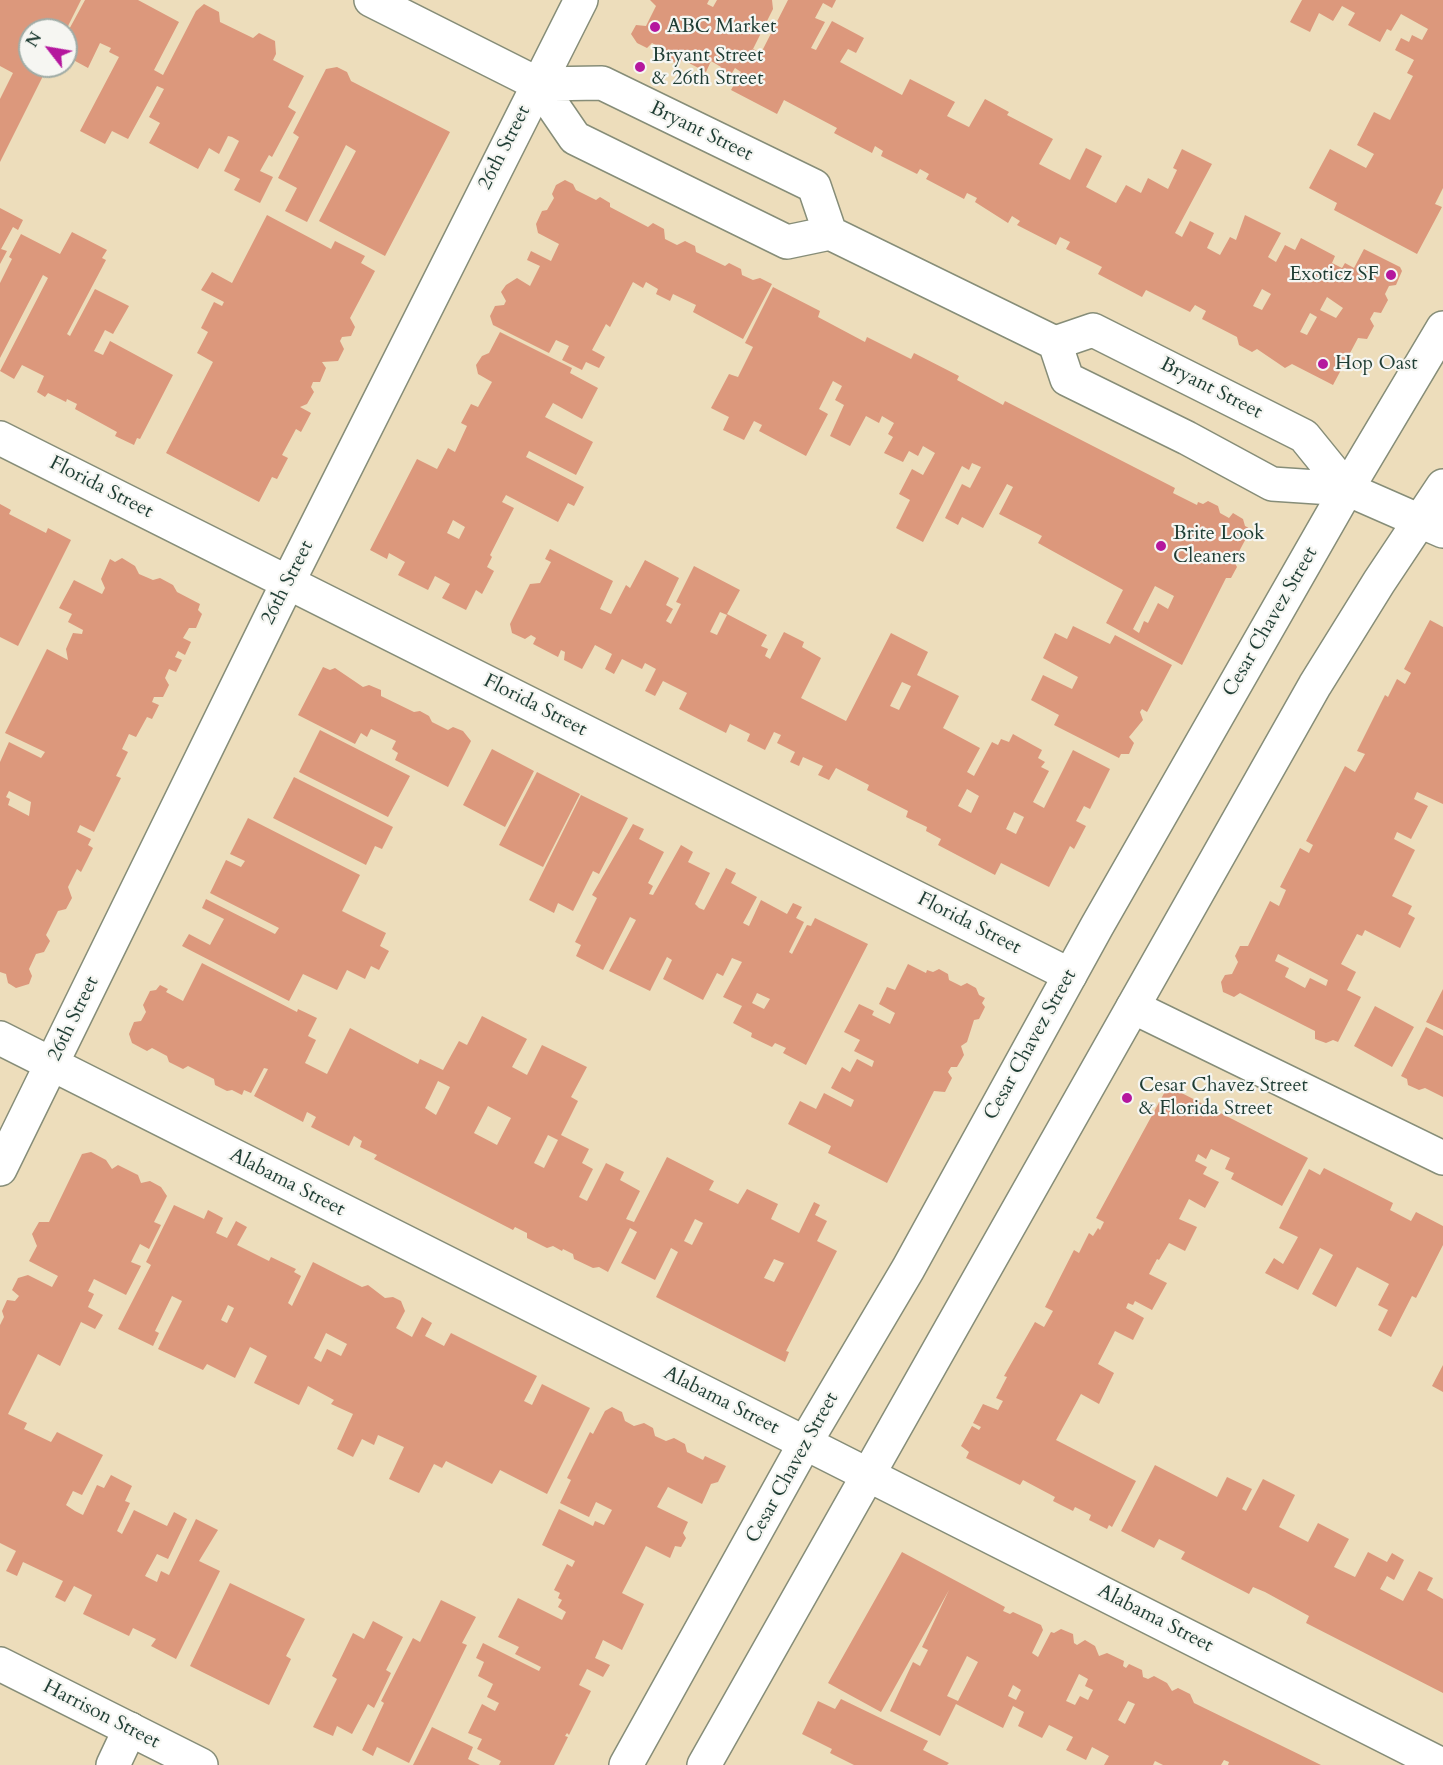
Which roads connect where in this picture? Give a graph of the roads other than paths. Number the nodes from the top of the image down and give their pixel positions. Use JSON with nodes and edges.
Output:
{"nodes":[{"id":1,"x":371,"y":0,"type":"edge"},
{"id":2,"x":581,"y":0,"type":"edge"},
{"id":3,"x":538,"y":84,"type":"junction"},
{"id":4,"x":830,"y":233,"type":"junction"},
{"id":5,"x":1443,"y":328,"type":"edge"},
{"id":6,"x":1055,"y":343,"type":"junction"},
{"id":7,"x":0,"y":438,"type":"edge"},
{"id":8,"x":1443,"y":486,"type":"edge"},
{"id":9,"x":1347,"y":489,"type":"junction"},
{"id":10,"x":1431,"y":526,"type":"edge"},
{"id":11,"x":288,"y":582,"type":"junction"},
{"id":12,"x":1070,"y":975,"type":"junction"},
{"id":13,"x":1133,"y":1007,"type":"junction"},
{"id":14,"x":0,"y":1038,"type":"edge"},
{"id":15,"x":52,"y":1064,"type":"junction"},
{"id":16,"x":1443,"y":1158,"type":"edge"},
{"id":17,"x":0,"y":1168,"type":"edge"},
{"id":18,"x":805,"y":1443,"type":"junction"},
{"id":19,"x":868,"y":1475,"type":"junction"},
{"id":20,"x":0,"y":1664,"type":"edge"},
{"id":21,"x":130,"y":1729,"type":"junction"},
{"id":22,"x":113,"y":1765,"type":"edge"},
{"id":23,"x":201,"y":1765,"type":"edge"},
{"id":24,"x":626,"y":1765,"type":"edge"},
{"id":25,"x":705,"y":1765,"type":"edge"},
{"id":26,"x":1442,"y":1765,"type":"edge"}],
"edges":[{"from":1,"to":3,"type":"street","name":"Bryant Street"},
{"from":2,"to":3,"type":"street","name":"26th Street"},
{"from":3,"to":4,"type":"street","name":"Bryant Street"},
{"from":3,"to":4,"type":"street","name":"Bryant Street"},
{"from":3,"to":11,"type":"street","name":"26th Street"},
{"from":4,"to":6,"type":"street"},
{"from":5,"to":9,"type":"street","name":"Cesar Chavez Street"},
{"from":6,"to":9,"type":"street","name":"Bryant Street"},
{"from":6,"to":9,"type":"street","name":"Bryant Street"},
{"from":7,"to":11,"type":"street","name":"Florida Street"},
{"from":8,"to":10,"type":"street"},
{"from":9,"to":10,"type":"street","name":"Bryant Street"},
{"from":9,"to":12,"type":"street","name":"Cesar Chavez Street"},
{"from":10,"to":13,"type":"street"},
{"from":11,"to":12,"type":"street","name":"Florida Street"},
{"from":11,"to":15,"type":"street","name":"26th Street"},
{"from":12,"to":18,"type":"street","name":"Cesar Chavez Street"},
{"from":13,"to":16,"type":"street"},
{"from":13,"to":19,"type":"street"},
{"from":14,"to":15,"type":"street","name":"Alabama Street"},
{"from":15,"to":17,"type":"street","name":"26th Street"},
{"from":15,"to":18,"type":"street","name":"Alabama Street"},
{"from":18,"to":19,"type":"street","name":"Alabama Street"},
{"from":18,"to":24,"type":"street","name":"Cesar Chavez Street"},
{"from":19,"to":25,"type":"street"},
{"from":19,"to":26,"type":"street","name":"Alabama Street"},
{"from":20,"to":21,"type":"street","name":"Harrison Street"},
{"from":21,"to":22,"type":"street"},
{"from":21,"to":23,"type":"street","name":"Harrison Street"}]}
